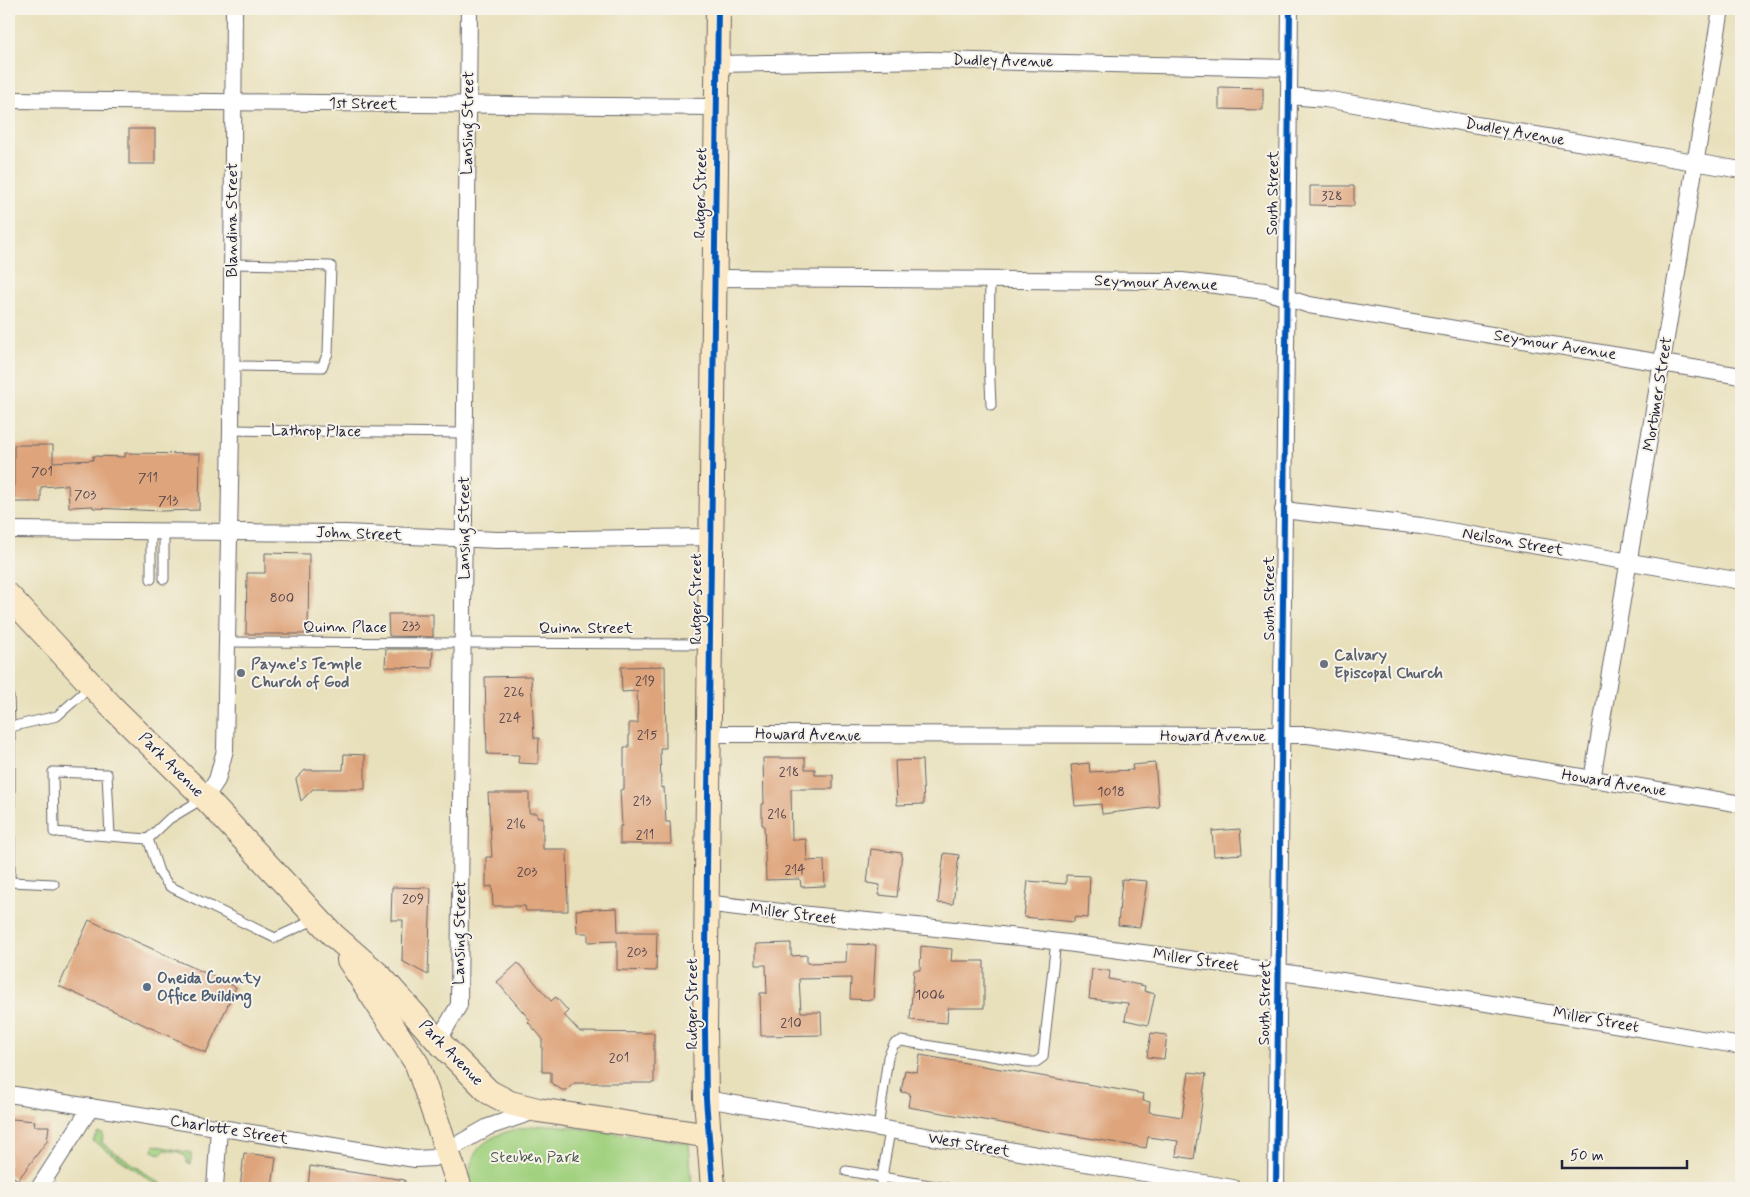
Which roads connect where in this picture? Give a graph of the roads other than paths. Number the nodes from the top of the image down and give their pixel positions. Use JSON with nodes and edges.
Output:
{"nodes":[{"id":1,"x":234,"y":9,"type":"edge"},
{"id":2,"x":469,"y":9,"type":"edge"},
{"id":3,"x":718,"y":9,"type":"edge"},
{"id":4,"x":1290,"y":9,"type":"edge"},
{"id":5,"x":1722,"y":9,"type":"edge"},
{"id":6,"x":717,"y":64,"type":"junction"},
{"id":7,"x":1289,"y":68,"type":"junction"},
{"id":8,"x":1289,"y":96,"type":"junction"},
{"id":9,"x":9,"y":100,"type":"edge"},
{"id":10,"x":233,"y":102,"type":"junction"},
{"id":11,"x":468,"y":105,"type":"junction"},
{"id":12,"x":716,"y":107,"type":"junction"},
{"id":13,"x":1695,"y":163,"type":"junction"},
{"id":14,"x":1741,"y":170,"type":"edge"},
{"id":15,"x":232,"y":264,"type":"junction"},
{"id":16,"x":713,"y":278,"type":"junction"},
{"id":17,"x":990,"y":280,"type":"junction"},
{"id":18,"x":1285,"y":298,"type":"junction"},
{"id":19,"x":1663,"y":363,"type":"junction"},
{"id":20,"x":232,"y":366,"type":"junction"},
{"id":21,"x":1741,"y":376,"type":"edge"},
{"id":22,"x":991,"y":405,"type":"dead end"},
{"id":23,"x":231,"y":430,"type":"junction"},
{"id":24,"x":464,"y":433,"type":"junction"},
{"id":25,"x":1283,"y":510,"type":"junction"},
{"id":26,"x":9,"y":530,"type":"edge"},
{"id":27,"x":157,"y":531,"type":"junction"},
{"id":28,"x":229,"y":532,"type":"junction"},
{"id":29,"x":710,"y":537,"type":"junction"},
{"id":30,"x":464,"y":538,"type":"junction"},
{"id":31,"x":1630,"y":562,"type":"junction"},
{"id":32,"x":151,"y":579,"type":"dead end"},
{"id":33,"x":164,"y":579,"type":"dead end"},
{"id":34,"x":1741,"y":581,"type":"edge"},
{"id":35,"x":9,"y":596,"type":"edge"},
{"id":36,"x":228,"y":642,"type":"junction"},
{"id":37,"x":463,"y":643,"type":"junction"},
{"id":38,"x":710,"y":644,"type":"junction"},
{"id":39,"x":92,"y":684,"type":"junction"},
{"id":40,"x":9,"y":697,"type":"edge"},
{"id":41,"x":10,"y":728,"type":"edge"},
{"id":42,"x":709,"y":734,"type":"junction"},
{"id":43,"x":1282,"y":735,"type":"junction"},
{"id":44,"x":1592,"y":780,"type":"junction"},
{"id":45,"x":205,"y":798,"type":"junction"},
{"id":46,"x":1741,"y":804,"type":"edge"},
{"id":47,"x":9,"y":832,"type":"edge"},
{"id":48,"x":110,"y":836,"type":"junction"},
{"id":49,"x":148,"y":839,"type":"junction"},
{"id":50,"x":54,"y":884,"type":"dead end"},
{"id":51,"x":706,"y":903,"type":"junction"},
{"id":52,"x":325,"y":927,"type":"junction"},
{"id":53,"x":1056,"y":941,"type":"junction"},
{"id":54,"x":1279,"y":971,"type":"junction"},
{"id":55,"x":438,"y":1042,"type":"junction"},
{"id":56,"x":1741,"y":1046,"type":"edge"},
{"id":57,"x":9,"y":1094,"type":"edge"},
{"id":58,"x":706,"y":1098,"type":"junction"},
{"id":59,"x":91,"y":1107,"type":"junction"},
{"id":60,"x":538,"y":1110,"type":"junction"},
{"id":61,"x":219,"y":1128,"type":"junction"},
{"id":62,"x":884,"y":1130,"type":"junction"},
{"id":63,"x":710,"y":1136,"type":"junction"},
{"id":64,"x":448,"y":1152,"type":"junction"},
{"id":65,"x":846,"y":1171,"type":"dead end"},
{"id":66,"x":882,"y":1177,"type":"junction"},
{"id":67,"x":39,"y":1188,"type":"edge"},
{"id":68,"x":215,"y":1188,"type":"edge"},
{"id":69,"x":460,"y":1188,"type":"edge"},
{"id":70,"x":713,"y":1188,"type":"edge"},
{"id":71,"x":880,"y":1188,"type":"edge"},
{"id":72,"x":947,"y":1188,"type":"edge"},
{"id":73,"x":1233,"y":1188,"type":"edge"},
{"id":74,"x":1276,"y":1188,"type":"edge"}],
"edges":[{"from":1,"to":10,"type":"street","name":"Blandina Street"},
{"from":2,"to":11,"type":"street","name":"Lansing Street"},
{"from":3,"to":6,"type":"street","name":"Rutger Street"},
{"from":4,"to":7,"type":"street","name":"South Street"},
{"from":5,"to":13,"type":"street","name":"Mortimer Street"},
{"from":6,"to":7,"type":"street","name":"Dudley Avenue"},
{"from":6,"to":12,"type":"street","name":"Rutger Street"},
{"from":7,"to":8,"type":"street","name":"South Street"},
{"from":8,"to":13,"type":"street","name":"Dudley Avenue"},
{"from":8,"to":18,"type":"street","name":"South Street"},
{"from":9,"to":10,"type":"street","name":"1st Street"},
{"from":10,"to":11,"type":"street","name":"1st Street"},
{"from":10,"to":15,"type":"street","name":"Blandina Street"},
{"from":11,"to":12,"type":"street","name":"1st Street"},
{"from":11,"to":24,"type":"street","name":"Lansing Street"},
{"from":12,"to":16,"type":"street","name":"Rutger Street"},
{"from":13,"to":14,"type":"street","name":"Dudley Avenue"},
{"from":13,"to":19,"type":"street","name":"Mortimer Street"},
{"from":15,"to":20,"type":"street","name":"Blandina Street"},
{"from":15,"to":20,"type":"lane"},
{"from":16,"to":17,"type":"street","name":"Seymour Avenue"},
{"from":16,"to":29,"type":"street","name":"Rutger Street"},
{"from":17,"to":18,"type":"street","name":"Seymour Avenue"},
{"from":17,"to":22,"type":"lane"},
{"from":18,"to":19,"type":"street","name":"Seymour Avenue"},
{"from":18,"to":25,"type":"street","name":"South Street"},
{"from":19,"to":21,"type":"street","name":"Seymour Avenue"},
{"from":19,"to":31,"type":"street","name":"Mortimer Street"},
{"from":20,"to":23,"type":"street","name":"Blandina Street"},
{"from":23,"to":24,"type":"lane","name":"Lathrop Place"},
{"from":23,"to":28,"type":"street"},
{"from":24,"to":30,"type":"street","name":"Lansing Street"},
{"from":25,"to":31,"type":"street","name":"Neilson Street"},
{"from":25,"to":43,"type":"street","name":"South Street"},
{"from":26,"to":27,"type":"street","name":"John Street"},
{"from":27,"to":28,"type":"street","name":"John Street"},
{"from":27,"to":32,"type":"lane"},
{"from":27,"to":33,"type":"lane"},
{"from":28,"to":30,"type":"street","name":"John Street"},
{"from":28,"to":36,"type":"street"},
{"from":29,"to":30,"type":"street","name":"John Street"},
{"from":29,"to":38,"type":"street","name":"Rutger Street"},
{"from":30,"to":37,"type":"street","name":"Lansing Street"},
{"from":31,"to":34,"type":"street","name":"Neilson Street"},
{"from":31,"to":44,"type":"street","name":"Mortimer Street"},
{"from":35,"to":39,"type":"street","name":"Park Avenue"},
{"from":36,"to":37,"type":"lane","name":"Quinn Place"},
{"from":36,"to":45,"type":"street"},
{"from":37,"to":38,"type":"lane","name":"Quinn Street"},
{"from":37,"to":55,"type":"street","name":"Lansing Street"},
{"from":38,"to":42,"type":"street","name":"Rutger Street"},
{"from":39,"to":41,"type":"lane"},
{"from":39,"to":45,"type":"street","name":"Park Avenue"},
{"from":40,"to":41,"type":"lane"},
{"from":41,"to":47,"type":"lane"},
{"from":42,"to":43,"type":"street","name":"Howard Avenue"},
{"from":42,"to":51,"type":"street","name":"Rutger Street"},
{"from":43,"to":44,"type":"street","name":"Howard Avenue"},
{"from":43,"to":54,"type":"street","name":"South Street"},
{"from":44,"to":46,"type":"street","name":"Howard Avenue"},
{"from":45,"to":49,"type":"lane"},
{"from":45,"to":52,"type":"street","name":"Park Avenue"},
{"from":47,"to":50,"type":"lane"},
{"from":48,"to":48,"type":"lane"},
{"from":48,"to":49,"type":"lane"},
{"from":49,"to":52,"type":"lane"},
{"from":51,"to":53,"type":"street","name":"Miller Street"},
{"from":51,"to":58,"type":"street","name":"Rutger Street"},
{"from":52,"to":55,"type":"street","name":"Park Avenue"},
{"from":52,"to":64,"type":"street","name":"Park Avenue"},
{"from":53,"to":54,"type":"street","name":"Miller Street"},
{"from":53,"to":62,"type":"lane"},
{"from":54,"to":56,"type":"street","name":"Miller Street"},
{"from":54,"to":74,"type":"street","name":"South Street"},
{"from":55,"to":60,"type":"street","name":"Park Avenue"},
{"from":57,"to":59,"type":"street","name":"Charlotte Street"},
{"from":58,"to":62,"type":"street","name":"West Street"},
{"from":58,"to":63,"type":"street","name":"Rutger Street"},
{"from":59,"to":61,"type":"street","name":"Charlotte Street"},
{"from":59,"to":67,"type":"street"},
{"from":60,"to":63,"type":"street"},
{"from":60,"to":64,"type":"street"},
{"from":61,"to":64,"type":"street","name":"Charlotte Street"},
{"from":61,"to":68,"type":"street"},
{"from":62,"to":66,"type":"lane"},
{"from":62,"to":73,"type":"street","name":"West Street"},
{"from":63,"to":70,"type":"street","name":"Rutger Street"},
{"from":64,"to":69,"type":"street"},
{"from":65,"to":66,"type":"lane"},
{"from":66,"to":71,"type":"lane"},
{"from":66,"to":72,"type":"lane"}]}
